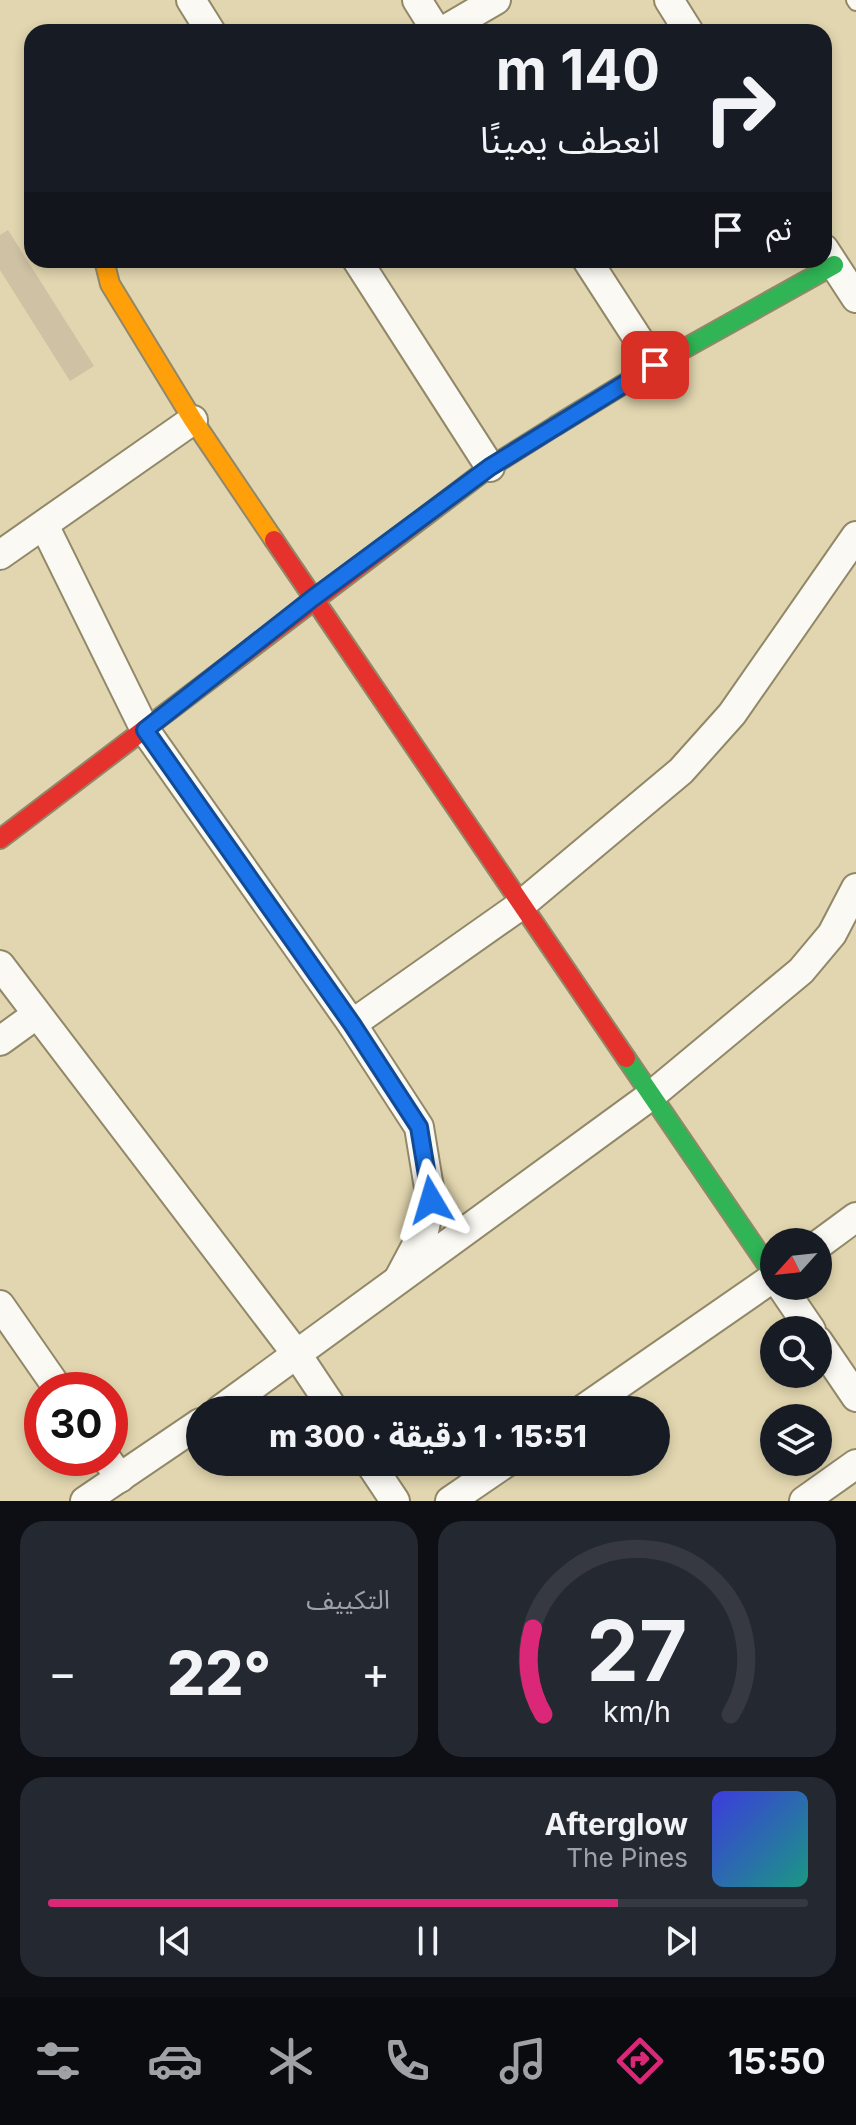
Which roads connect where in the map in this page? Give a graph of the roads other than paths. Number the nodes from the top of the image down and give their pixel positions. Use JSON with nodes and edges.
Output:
{"nodes":[{"id":1,"x":191,"y":0,"type":"edge"},
{"id":2,"x":417,"y":0,"type":"edge"},
{"id":3,"x":496,"y":0,"type":"edge"},
{"id":4,"x":669,"y":0,"type":"edge"},
{"id":5,"x":206,"y":24,"type":"edge"},
{"id":6,"x":434,"y":24,"type":"edge"},
{"id":7,"x":453,"y":24,"type":"edge"},
{"id":8,"x":684,"y":24,"type":"edge"},
{"id":9,"x":832,"y":262,"type":"edge"},
{"id":10,"x":106,"y":268,"type":"edge"},
{"id":11,"x":362,"y":268,"type":"edge"},
{"id":12,"x":592,"y":268,"type":"edge"},
{"id":13,"x":811,"y":268,"type":"edge"},
{"id":14,"x":856,"y":298,"type":"edge"},
{"id":15,"x":655,"y":365,"type":"junction"},
{"id":16,"x":193,"y":420,"type":"junction"},
{"id":17,"x":490,"y":467,"type":"junction"},
{"id":18,"x":44,"y":525,"type":"junction"},
{"id":19,"x":856,"y":536,"type":"edge"},
{"id":20,"x":0,"y":555,"type":"edge"},
{"id":21,"x":313,"y":598,"type":"junction"},
{"id":22,"x":145,"y":730,"type":"junction"},
{"id":23,"x":0,"y":839,"type":"edge"},
{"id":24,"x":856,"y":888,"type":"edge"},
{"id":25,"x":521,"y":905,"type":"junction"},
{"id":26,"x":0,"y":965,"type":"edge"},
{"id":27,"x":36,"y":1015,"type":"junction"},
{"id":28,"x":352,"y":1024,"type":"junction"},
{"id":29,"x":0,"y":1041,"type":"edge"},
{"id":30,"x":653,"y":1094,"type":"junction"},
{"id":31,"x":856,"y":1217,"type":"edge"},
{"id":32,"x":832,"y":1235,"type":"edge"},
{"id":33,"x":760,"y":1255,"type":"edge"},
{"id":34,"x":399,"y":1278,"type":"junction"},
{"id":35,"x":760,"y":1286,"type":"edge"},
{"id":36,"x":0,"y":1305,"type":"edge"},
{"id":37,"x":298,"y":1356,"type":"junction"},
{"id":38,"x":832,"y":1362,"type":"edge"},
{"id":39,"x":47,"y":1372,"type":"edge"},
{"id":40,"x":240,"y":1396,"type":"edge"},
{"id":41,"x":325,"y":1396,"type":"edge"},
{"id":42,"x":602,"y":1396,"type":"edge"},
{"id":43,"x":856,"y":1397,"type":"edge"},
{"id":44,"x":186,"y":1430,"type":"edge"},
{"id":45,"x":128,"y":1460,"type":"edge"},
{"id":46,"x":856,"y":1464,"type":"edge"},
{"id":47,"x":106,"y":1476,"type":"edge"},
{"id":48,"x":378,"y":1476,"type":"edge"},
{"id":49,"x":487,"y":1476,"type":"edge"},
{"id":50,"x":85,"y":1501,"type":"edge"},
{"id":51,"x":395,"y":1501,"type":"edge"},
{"id":52,"x":450,"y":1501,"type":"edge"},
{"id":53,"x":804,"y":1501,"type":"edge"}],
"edges":[{"from":1,"to":5,"type":"street"},
{"from":2,"to":6,"type":"street"},
{"from":3,"to":7,"type":"street"},
{"from":4,"to":8,"type":"street"},
{"from":9,"to":14,"type":"street"},
{"from":10,"to":16,"type":"street"},
{"from":11,"to":17,"type":"street"},
{"from":12,"to":15,"type":"street"},
{"from":13,"to":15,"type":"street"},
{"from":15,"to":17,"type":"street"},
{"from":16,"to":18,"type":"street"},
{"from":16,"to":21,"type":"street"},
{"from":17,"to":21,"type":"street"},
{"from":18,"to":20,"type":"street"},
{"from":18,"to":22,"type":"street"},
{"from":19,"to":25,"type":"street"},
{"from":21,"to":22,"type":"street"},
{"from":21,"to":25,"type":"street"},
{"from":22,"to":23,"type":"street"},
{"from":22,"to":28,"type":"street"},
{"from":24,"to":30,"type":"street"},
{"from":25,"to":28,"type":"street"},
{"from":25,"to":30,"type":"street"},
{"from":26,"to":27,"type":"street"},
{"from":27,"to":29,"type":"street"},
{"from":27,"to":37,"type":"street"},
{"from":28,"to":34,"type":"street"},
{"from":30,"to":33,"type":"street"},
{"from":30,"to":34,"type":"street"},
{"from":31,"to":32,"type":"street"},
{"from":34,"to":37,"type":"street"},
{"from":35,"to":42,"type":"street"},
{"from":36,"to":39,"type":"street"},
{"from":37,"to":40,"type":"street"},
{"from":37,"to":41,"type":"street"},
{"from":38,"to":43,"type":"street"},
{"from":44,"to":45,"type":"street"},
{"from":46,"to":53,"type":"street"},
{"from":47,"to":50,"type":"street"},
{"from":48,"to":51,"type":"street"},
{"from":49,"to":52,"type":"street"}]}
